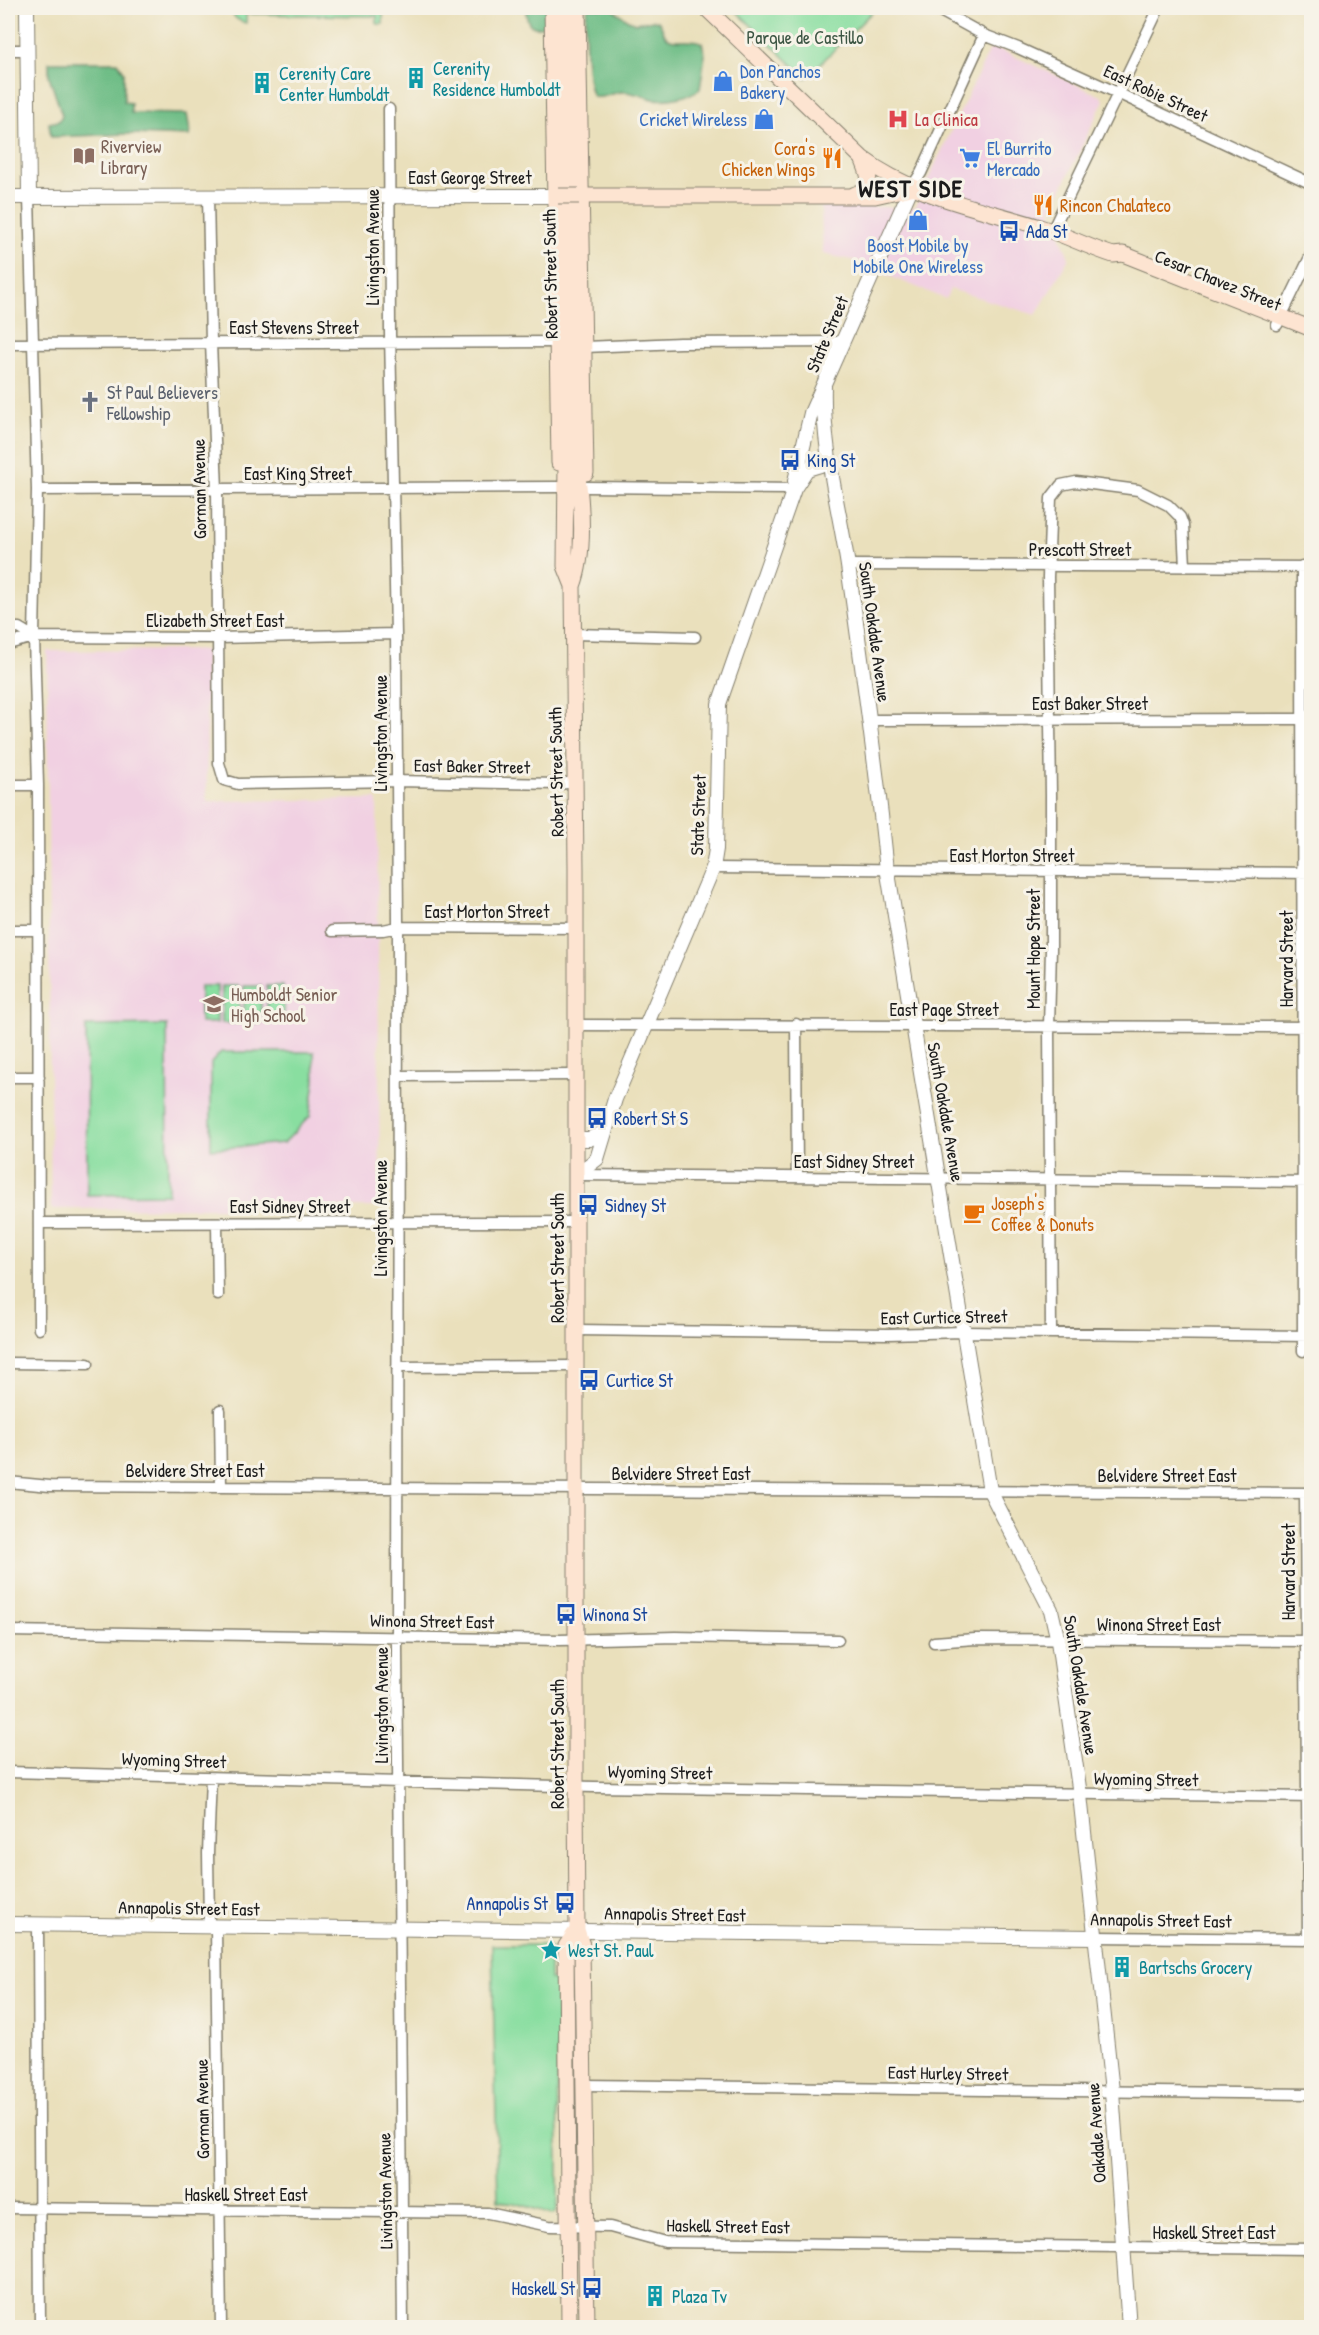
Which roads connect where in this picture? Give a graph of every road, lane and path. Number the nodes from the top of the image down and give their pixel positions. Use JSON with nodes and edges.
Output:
{"nodes":[{"id":1,"x":27,"y":8,"type":"edge"},
{"id":2,"x":552,"y":8,"type":"edge"},
{"id":3,"x":566,"y":8,"type":"edge"},
{"id":4,"x":578,"y":8,"type":"edge"},
{"id":5,"x":706,"y":8,"type":"edge"},
{"id":6,"x":935,"y":8,"type":"edge"},
{"id":7,"x":1159,"y":8,"type":"edge"},
{"id":8,"x":1306,"y":8,"type":"edge"},
{"id":9,"x":1311,"y":10,"type":"edge"},
{"id":10,"x":984,"y":35,"type":"junction"},
{"id":11,"x":8,"y":50,"type":"edge"},
{"id":12,"x":27,"y":50,"type":"junction"},
{"id":13,"x":1118,"y":93,"type":"junction"},
{"id":14,"x":389,"y":110,"type":"dead end"},
{"id":15,"x":862,"y":158,"type":"junction"},
{"id":16,"x":1311,"y":184,"type":"edge"},
{"id":17,"x":911,"y":188,"type":"junction"},
{"id":18,"x":853,"y":195,"type":"junction"},
{"id":19,"x":557,"y":196,"type":"junction"},
{"id":20,"x":580,"y":196,"type":"junction"},
{"id":21,"x":8,"y":197,"type":"edge"},
{"id":22,"x":29,"y":197,"type":"junction"},
{"id":23,"x":208,"y":197,"type":"junction"},
{"id":24,"x":388,"y":197,"type":"junction"},
{"id":25,"x":1052,"y":231,"type":"junction"},
{"id":26,"x":1311,"y":253,"type":"edge"},
{"id":27,"x":1279,"y":321,"type":"junction"},
{"id":28,"x":1311,"y":329,"type":"edge"},
{"id":29,"x":1311,"y":338,"type":"edge"},
{"id":30,"x":557,"y":342,"type":"junction"},
{"id":31,"x":842,"y":342,"type":"junction"},
{"id":32,"x":8,"y":344,"type":"edge"},
{"id":33,"x":32,"y":344,"type":"junction"},
{"id":34,"x":211,"y":344,"type":"junction"},
{"id":35,"x":390,"y":344,"type":"junction"},
{"id":36,"x":585,"y":347,"type":"junction"},
{"id":37,"x":824,"y":386,"type":"junction"},
{"id":38,"x":830,"y":462,"type":"junction"},
{"id":39,"x":559,"y":487,"type":"junction"},
{"id":40,"x":586,"y":487,"type":"junction"},
{"id":41,"x":217,"y":489,"type":"junction"},
{"id":42,"x":392,"y":489,"type":"junction"},
{"id":43,"x":794,"y":489,"type":"junction"},
{"id":44,"x":37,"y":490,"type":"junction"},
{"id":45,"x":573,"y":512,"type":"junction"},
{"id":46,"x":848,"y":565,"type":"junction"},
{"id":47,"x":1050,"y":565,"type":"junction"},
{"id":48,"x":1185,"y":566,"type":"junction"},
{"id":49,"x":1306,"y":566,"type":"edge"},
{"id":50,"x":8,"y":628,"type":"edge"},
{"id":51,"x":396,"y":634,"type":"junction"},
{"id":52,"x":573,"y":634,"type":"junction"},
{"id":53,"x":34,"y":636,"type":"junction"},
{"id":54,"x":695,"y":637,"type":"dead end"},
{"id":55,"x":218,"y":638,"type":"junction"},
{"id":56,"x":8,"y":644,"type":"edge"},
{"id":57,"x":1048,"y":719,"type":"junction"},
{"id":58,"x":1306,"y":719,"type":"edge"},
{"id":59,"x":869,"y":720,"type":"junction"},
{"id":60,"x":224,"y":780,"type":"joint"},
{"id":61,"x":396,"y":781,"type":"junction"},
{"id":62,"x":575,"y":782,"type":"junction"},
{"id":63,"x":8,"y":785,"type":"edge"},
{"id":64,"x":38,"y":785,"type":"junction"},
{"id":65,"x":713,"y":868,"type":"junction"},
{"id":66,"x":888,"y":870,"type":"junction"},
{"id":67,"x":1050,"y":872,"type":"junction"},
{"id":68,"x":1307,"y":873,"type":"edge"},
{"id":69,"x":398,"y":927,"type":"junction"},
{"id":70,"x":576,"y":928,"type":"junction"},
{"id":71,"x":8,"y":930,"type":"edge"},
{"id":72,"x":37,"y":930,"type":"junction"},
{"id":73,"x":332,"y":931,"type":"dead end"},
{"id":74,"x":796,"y":1024,"type":"junction"},
{"id":75,"x":576,"y":1025,"type":"junction"},
{"id":76,"x":648,"y":1025,"type":"junction"},
{"id":77,"x":913,"y":1025,"type":"junction"},
{"id":78,"x":1048,"y":1026,"type":"junction"},
{"id":79,"x":1307,"y":1027,"type":"edge"},
{"id":80,"x":576,"y":1075,"type":"junction"},
{"id":81,"x":398,"y":1076,"type":"junction"},
{"id":82,"x":8,"y":1077,"type":"edge"},
{"id":83,"x":39,"y":1077,"type":"junction"},
{"id":84,"x":603,"y":1133,"type":"junction"},
{"id":85,"x":576,"y":1139,"type":"junction"},
{"id":86,"x":576,"y":1175,"type":"junction"},
{"id":87,"x":797,"y":1177,"type":"junction"},
{"id":88,"x":939,"y":1178,"type":"junction"},
{"id":89,"x":1050,"y":1178,"type":"junction"},
{"id":90,"x":1307,"y":1181,"type":"edge"},
{"id":91,"x":397,"y":1222,"type":"junction"},
{"id":92,"x":576,"y":1222,"type":"junction"},
{"id":93,"x":40,"y":1223,"type":"junction"},
{"id":94,"x":217,"y":1223,"type":"junction"},
{"id":95,"x":218,"y":1295,"type":"dead end"},
{"id":96,"x":39,"y":1329,"type":"dead end"},
{"id":97,"x":576,"y":1330,"type":"junction"},
{"id":98,"x":963,"y":1332,"type":"junction"},
{"id":99,"x":1051,"y":1333,"type":"junction"},
{"id":100,"x":1307,"y":1336,"type":"edge"},
{"id":101,"x":1303,"y":1351,"type":"dead end"},
{"id":102,"x":8,"y":1363,"type":"edge"},
{"id":103,"x":88,"y":1365,"type":"dead end"},
{"id":104,"x":577,"y":1366,"type":"junction"},
{"id":105,"x":397,"y":1367,"type":"junction"},
{"id":106,"x":220,"y":1410,"type":"dead end"},
{"id":107,"x":8,"y":1482,"type":"edge"},
{"id":108,"x":221,"y":1487,"type":"junction"},
{"id":109,"x":397,"y":1487,"type":"junction"},
{"id":110,"x":577,"y":1489,"type":"junction"},
{"id":111,"x":990,"y":1491,"type":"junction"},
{"id":112,"x":1308,"y":1493,"type":"edge"},
{"id":113,"x":8,"y":1631,"type":"edge"},
{"id":114,"x":397,"y":1636,"type":"junction"},
{"id":115,"x":577,"y":1640,"type":"junction"},
{"id":116,"x":838,"y":1641,"type":"dead end"},
{"id":117,"x":1058,"y":1641,"type":"junction"},
{"id":118,"x":1308,"y":1641,"type":"edge"},
{"id":119,"x":934,"y":1642,"type":"dead end"},
{"id":120,"x":8,"y":1772,"type":"edge"},
{"id":121,"x":211,"y":1778,"type":"junction"},
{"id":122,"x":398,"y":1782,"type":"junction"},
{"id":123,"x":576,"y":1787,"type":"junction"},
{"id":124,"x":1080,"y":1795,"type":"junction"},
{"id":125,"x":1310,"y":1797,"type":"edge"},
{"id":126,"x":8,"y":1924,"type":"edge"},
{"id":127,"x":38,"y":1925,"type":"junction"},
{"id":128,"x":212,"y":1927,"type":"junction"},
{"id":129,"x":399,"y":1929,"type":"junction"},
{"id":130,"x":577,"y":1930,"type":"junction"},
{"id":131,"x":1094,"y":1937,"type":"junction"},
{"id":132,"x":1310,"y":1939,"type":"edge"},
{"id":133,"x":584,"y":2085,"type":"junction"},
{"id":134,"x":1112,"y":2091,"type":"junction"},
{"id":135,"x":1311,"y":2094,"type":"edge"},
{"id":136,"x":8,"y":2208,"type":"edge"},
{"id":137,"x":40,"y":2208,"type":"junction"},
{"id":138,"x":219,"y":2210,"type":"junction"},
{"id":139,"x":402,"y":2212,"type":"junction"},
{"id":140,"x":567,"y":2226,"type":"junction"},
{"id":141,"x":586,"y":2226,"type":"junction"},
{"id":142,"x":1123,"y":2247,"type":"junction"},
{"id":143,"x":1311,"y":2249,"type":"edge"},
{"id":144,"x":40,"y":2328,"type":"edge"},
{"id":145,"x":221,"y":2328,"type":"edge"},
{"id":146,"x":403,"y":2328,"type":"edge"},
{"id":147,"x":569,"y":2328,"type":"edge"},
{"id":148,"x":587,"y":2328,"type":"edge"},
{"id":149,"x":1129,"y":2328,"type":"edge"}],
"edges":[{"from":1,"to":12,"type":"street"},
{"from":2,"to":19,"type":"main road"},
{"from":3,"to":45,"type":"main road","name":"Robert Street South"},
{"from":4,"to":20,"type":"main road"},
{"from":5,"to":15,"type":"main road","name":"Cesar Chavez Street"},
{"from":6,"to":10,"type":"street","name":"East Robie Street"},
{"from":7,"to":13,"type":"street"},
{"from":8,"to":9,"type":"street"},
{"from":10,"to":13,"type":"street","name":"East Robie Street"},
{"from":10,"to":17,"type":"street","name":"State Street"},
{"from":11,"to":12,"type":"street"},
{"from":12,"to":22,"type":"street"},
{"from":13,"to":16,"type":"street","name":"East Robie Street"},
{"from":13,"to":25,"type":"street"},
{"from":14,"to":24,"type":"street","name":"Livingston Avenue"},
{"from":15,"to":17,"type":"main road","name":"Cesar Chavez Street"},
{"from":15,"to":18,"type":"main road"},
{"from":17,"to":18,"type":"main road","name":"East George Street"},
{"from":17,"to":25,"type":"main road","name":"Cesar Chavez Street"},
{"from":17,"to":31,"type":"street","name":"State Street"},
{"from":18,"to":20,"type":"main road","name":"East George Street"},
{"from":19,"to":20,"type":"main road","name":"East George Street","bridge":true},
{"from":19,"to":24,"type":"street","name":"East George Street"},
{"from":19,"to":30,"type":"main road"},
{"from":20,"to":36,"type":"main road"},
{"from":21,"to":22,"type":"street","name":"East George Street"},
{"from":22,"to":23,"type":"street","name":"East George Street"},
{"from":22,"to":33,"type":"street"},
{"from":23,"to":24,"type":"street","name":"East George Street"},
{"from":23,"to":34,"type":"street","name":"Gorman Avenue"},
{"from":24,"to":35,"type":"street","name":"Livingston Avenue"},
{"from":25,"to":27,"type":"main road","name":"Cesar Chavez Street"},
{"from":26,"to":27,"type":"street"},
{"from":27,"to":28,"type":"main road","name":"Cesar Chavez Street"},
{"from":27,"to":29,"type":"main road","name":"Cesar Chavez Street"},
{"from":30,"to":35,"type":"street","name":"East Stevens Street"},
{"from":30,"to":39,"type":"main road"},
{"from":31,"to":36,"type":"street"},
{"from":31,"to":37,"type":"street","name":"State Street"},
{"from":32,"to":33,"type":"street","name":"East Stevens Street"},
{"from":33,"to":34,"type":"street","name":"East Stevens Street"},
{"from":33,"to":44,"type":"street"},
{"from":34,"to":35,"type":"street","name":"East Stevens Street"},
{"from":34,"to":41,"type":"street","name":"Gorman Avenue"},
{"from":35,"to":42,"type":"street","name":"Livingston Avenue"},
{"from":36,"to":40,"type":"main road"},
{"from":37,"to":38,"type":"street","name":"South Oakdale Avenue"},
{"from":37,"to":43,"type":"street","name":"State Street"},
{"from":38,"to":43,"type":"street","name":"State Street"},
{"from":38,"to":46,"type":"street","name":"South Oakdale Avenue"},
{"from":39,"to":42,"type":"street","name":"East King Street"},
{"from":39,"to":45,"type":"main road"},
{"from":40,"to":43,"type":"street"},
{"from":40,"to":45,"type":"main road"},
{"from":41,"to":42,"type":"street","name":"East King Street"},
{"from":41,"to":44,"type":"street","name":"East King Street"},
{"from":41,"to":55,"type":"street","name":"Gorman Avenue"},
{"from":42,"to":51,"type":"street","name":"Livingston Avenue"},
{"from":43,"to":65,"type":"street","name":"State Street"},
{"from":44,"to":53,"type":"street"},
{"from":45,"to":52,"type":"main road","name":"Robert Street South"},
{"from":46,"to":47,"type":"street","name":"Prescott Street"},
{"from":46,"to":59,"type":"street","name":"South Oakdale Avenue"},
{"from":47,"to":48,"type":"street","name":"Prescott Street"},
{"from":47,"to":48,"type":"street","name":"Mount Hope Street"},
{"from":47,"to":57,"type":"street","name":"Mount Hope Street"},
{"from":48,"to":49,"type":"street","name":"Prescott Street"},
{"from":49,"to":58,"type":"street","name":"Harvard Street"},
{"from":50,"to":53,"type":"street","name":"Elizabeth Street East"},
{"from":51,"to":55,"type":"street","name":"Elizabeth Street East"},
{"from":51,"to":61,"type":"street","name":"Livingston Avenue"},
{"from":52,"to":54,"type":"street"},
{"from":52,"to":62,"type":"main road","name":"Robert Street South"},
{"from":53,"to":55,"type":"street","name":"Elizabeth Street East"},
{"from":53,"to":56,"type":"street","name":"Elizabeth Street East"},
{"from":53,"to":64,"type":"street"},
{"from":55,"to":60,"type":"street","name":"Gorman Avenue"},
{"from":57,"to":58,"type":"street","name":"East Baker Street"},
{"from":57,"to":59,"type":"street","name":"East Baker Street"},
{"from":57,"to":67,"type":"street","name":"Mount Hope Street"},
{"from":58,"to":68,"type":"street","name":"Harvard Street"},
{"from":59,"to":66,"type":"street","name":"South Oakdale Avenue"},
{"from":60,"to":61,"type":"street","name":"East Baker Street"},
{"from":61,"to":62,"type":"street","name":"East Baker Street"},
{"from":61,"to":69,"type":"street","name":"Livingston Avenue"},
{"from":62,"to":70,"type":"main road","name":"Robert Street South"},
{"from":63,"to":64,"type":"street"},
{"from":64,"to":72,"type":"street"},
{"from":65,"to":66,"type":"street","name":"East Morton Street"},
{"from":65,"to":76,"type":"street","name":"State Street"},
{"from":66,"to":67,"type":"street","name":"East Morton Street"},
{"from":66,"to":77,"type":"street","name":"South Oakdale Avenue"},
{"from":67,"to":68,"type":"street","name":"East Morton Street"},
{"from":67,"to":78,"type":"street","name":"Mount Hope Street"},
{"from":68,"to":79,"type":"street","name":"Harvard Street"},
{"from":69,"to":70,"type":"street","name":"East Morton Street"},
{"from":69,"to":73,"type":"street","name":"East Morton Street"},
{"from":69,"to":81,"type":"street","name":"Livingston Avenue"},
{"from":70,"to":75,"type":"main road","name":"Robert Street South"},
{"from":71,"to":72,"type":"street"},
{"from":72,"to":83,"type":"street"},
{"from":74,"to":76,"type":"street","name":"East Page Street"},
{"from":74,"to":77,"type":"street","name":"East Page Street"},
{"from":74,"to":87,"type":"street"},
{"from":75,"to":76,"type":"street","name":"East Page Street"},
{"from":75,"to":80,"type":"main road","name":"Robert Street South"},
{"from":76,"to":84,"type":"street","name":"State Street"},
{"from":77,"to":78,"type":"street","name":"East Page Street"},
{"from":77,"to":88,"type":"street","name":"South Oakdale Avenue"},
{"from":78,"to":79,"type":"street","name":"East Page Street"},
{"from":78,"to":89,"type":"street","name":"Mount Hope Street"},
{"from":79,"to":90,"type":"street","name":"Harvard Street"},
{"from":80,"to":81,"type":"street"},
{"from":80,"to":85,"type":"main road","name":"Robert Street South"},
{"from":81,"to":91,"type":"street","name":"Livingston Avenue"},
{"from":82,"to":83,"type":"street"},
{"from":83,"to":93,"type":"street"},
{"from":84,"to":85,"type":"street"},
{"from":84,"to":86,"type":"street","name":"State Street"},
{"from":85,"to":86,"type":"main road","name":"Robert Street South"},
{"from":86,"to":87,"type":"street","name":"East Sidney Street"},
{"from":86,"to":92,"type":"main road","name":"Robert Street South"},
{"from":87,"to":88,"type":"street","name":"East Sidney Street"},
{"from":88,"to":89,"type":"street","name":"East Sidney Street"},
{"from":88,"to":98,"type":"street","name":"South Oakdale Avenue"},
{"from":89,"to":90,"type":"street","name":"East Sidney Street"},
{"from":89,"to":99,"type":"street","name":"Mount Hope Street"},
{"from":90,"to":100,"type":"street","name":"Harvard Street"},
{"from":91,"to":92,"type":"street","name":"East Sidney Street"},
{"from":91,"to":94,"type":"street","name":"East Sidney Street"},
{"from":91,"to":105,"type":"street","name":"Livingston Avenue"},
{"from":92,"to":97,"type":"main road","name":"Robert Street South"},
{"from":93,"to":94,"type":"street","name":"East Sidney Street"},
{"from":93,"to":96,"type":"street"},
{"from":94,"to":95,"type":"street"},
{"from":97,"to":98,"type":"street","name":"East Curtice Street"},
{"from":97,"to":104,"type":"main road","name":"Robert Street South"},
{"from":98,"to":99,"type":"street","name":"East Curtice Street"},
{"from":98,"to":111,"type":"street","name":"South Oakdale Avenue"},
{"from":99,"to":100,"type":"street","name":"East Curtice Street"},
{"from":100,"to":101,"type":"street","name":"Harvard Street"},
{"from":102,"to":103,"type":"street"},
{"from":104,"to":105,"type":"street"},
{"from":104,"to":110,"type":"main road","name":"Robert Street South"},
{"from":105,"to":109,"type":"street","name":"Livingston Avenue"},
{"from":106,"to":108,"type":"street"},
{"from":107,"to":108,"type":"street","name":"Belvidere Street East"},
{"from":108,"to":109,"type":"street","name":"Belvidere Street East"},
{"from":109,"to":110,"type":"street","name":"Belvidere Street East"},
{"from":109,"to":114,"type":"street","name":"Livingston Avenue"},
{"from":110,"to":111,"type":"street","name":"Belvidere Street East"},
{"from":110,"to":115,"type":"main road","name":"Robert Street South"},
{"from":111,"to":112,"type":"street","name":"Belvidere Street East"},
{"from":111,"to":117,"type":"street","name":"South Oakdale Avenue"},
{"from":112,"to":118,"type":"street","name":"Harvard Street"},
{"from":113,"to":114,"type":"street","name":"Winona Street East"},
{"from":114,"to":115,"type":"street","name":"Winona Street East"},
{"from":114,"to":122,"type":"street","name":"Livingston Avenue"},
{"from":115,"to":116,"type":"street","name":"Winona Street East"},
{"from":115,"to":123,"type":"main road","name":"Robert Street South"},
{"from":117,"to":118,"type":"street","name":"Winona Street East"},
{"from":117,"to":119,"type":"street","name":"Winona Street East"},
{"from":117,"to":124,"type":"street","name":"South Oakdale Avenue"},
{"from":118,"to":125,"type":"street","name":"Harvard Street"},
{"from":120,"to":121,"type":"street","name":"Wyoming Street"},
{"from":121,"to":122,"type":"street","name":"Wyoming Street"},
{"from":121,"to":128,"type":"street","name":"Gorman Avenue"},
{"from":122,"to":123,"type":"street","name":"Wyoming Street"},
{"from":122,"to":129,"type":"street","name":"Livingston Avenue"},
{"from":123,"to":124,"type":"street","name":"Wyoming Street"},
{"from":123,"to":130,"type":"main road","name":"Robert Street South"},
{"from":124,"to":125,"type":"street","name":"Wyoming Street"},
{"from":124,"to":131,"type":"street","name":"South Oakdale Avenue"},
{"from":125,"to":132,"type":"street","name":"Harvard Street"},
{"from":126,"to":127,"type":"street","name":"Annapolis Street East"},
{"from":127,"to":128,"type":"street","name":"Annapolis Street East"},
{"from":127,"to":137,"type":"street"},
{"from":128,"to":129,"type":"street","name":"Annapolis Street East"},
{"from":128,"to":138,"type":"street","name":"Gorman Avenue"},
{"from":129,"to":130,"type":"street","name":"Annapolis Street East"},
{"from":129,"to":139,"type":"street","name":"Livingston Avenue"},
{"from":130,"to":131,"type":"street","name":"Annapolis Street East"},
{"from":130,"to":133,"type":"main road","name":"Robert Street South"},
{"from":130,"to":140,"type":"main road","name":"Robert Street South"},
{"from":131,"to":132,"type":"street","name":"Annapolis Street East"},
{"from":131,"to":134,"type":"street","name":"Oakdale Avenue"},
{"from":133,"to":134,"type":"street","name":"East Hurley Street"},
{"from":133,"to":141,"type":"main road","name":"Robert Street South"},
{"from":134,"to":135,"type":"street","name":"East Hurley Street"},
{"from":134,"to":142,"type":"street","name":"Oakdale Avenue"},
{"from":136,"to":137,"type":"street","name":"Haskell Street East"},
{"from":137,"to":138,"type":"street","name":"Haskell Street East"},
{"from":137,"to":144,"type":"street"},
{"from":138,"to":139,"type":"street","name":"Haskell Street East"},
{"from":138,"to":145,"type":"street","name":"Gorman Avenue"},
{"from":139,"to":140,"type":"street","name":"Haskell Street East"},
{"from":139,"to":146,"type":"street","name":"Livingston Avenue"},
{"from":140,"to":141,"type":"street","name":"Haskell Street East"},
{"from":140,"to":147,"type":"main road","name":"Robert Street South"},
{"from":141,"to":142,"type":"street","name":"Haskell Street East"},
{"from":141,"to":148,"type":"main road","name":"Robert Street South"},
{"from":142,"to":143,"type":"street","name":"Haskell Street East"},
{"from":142,"to":149,"type":"street","name":"Oakdale Avenue"}]}
